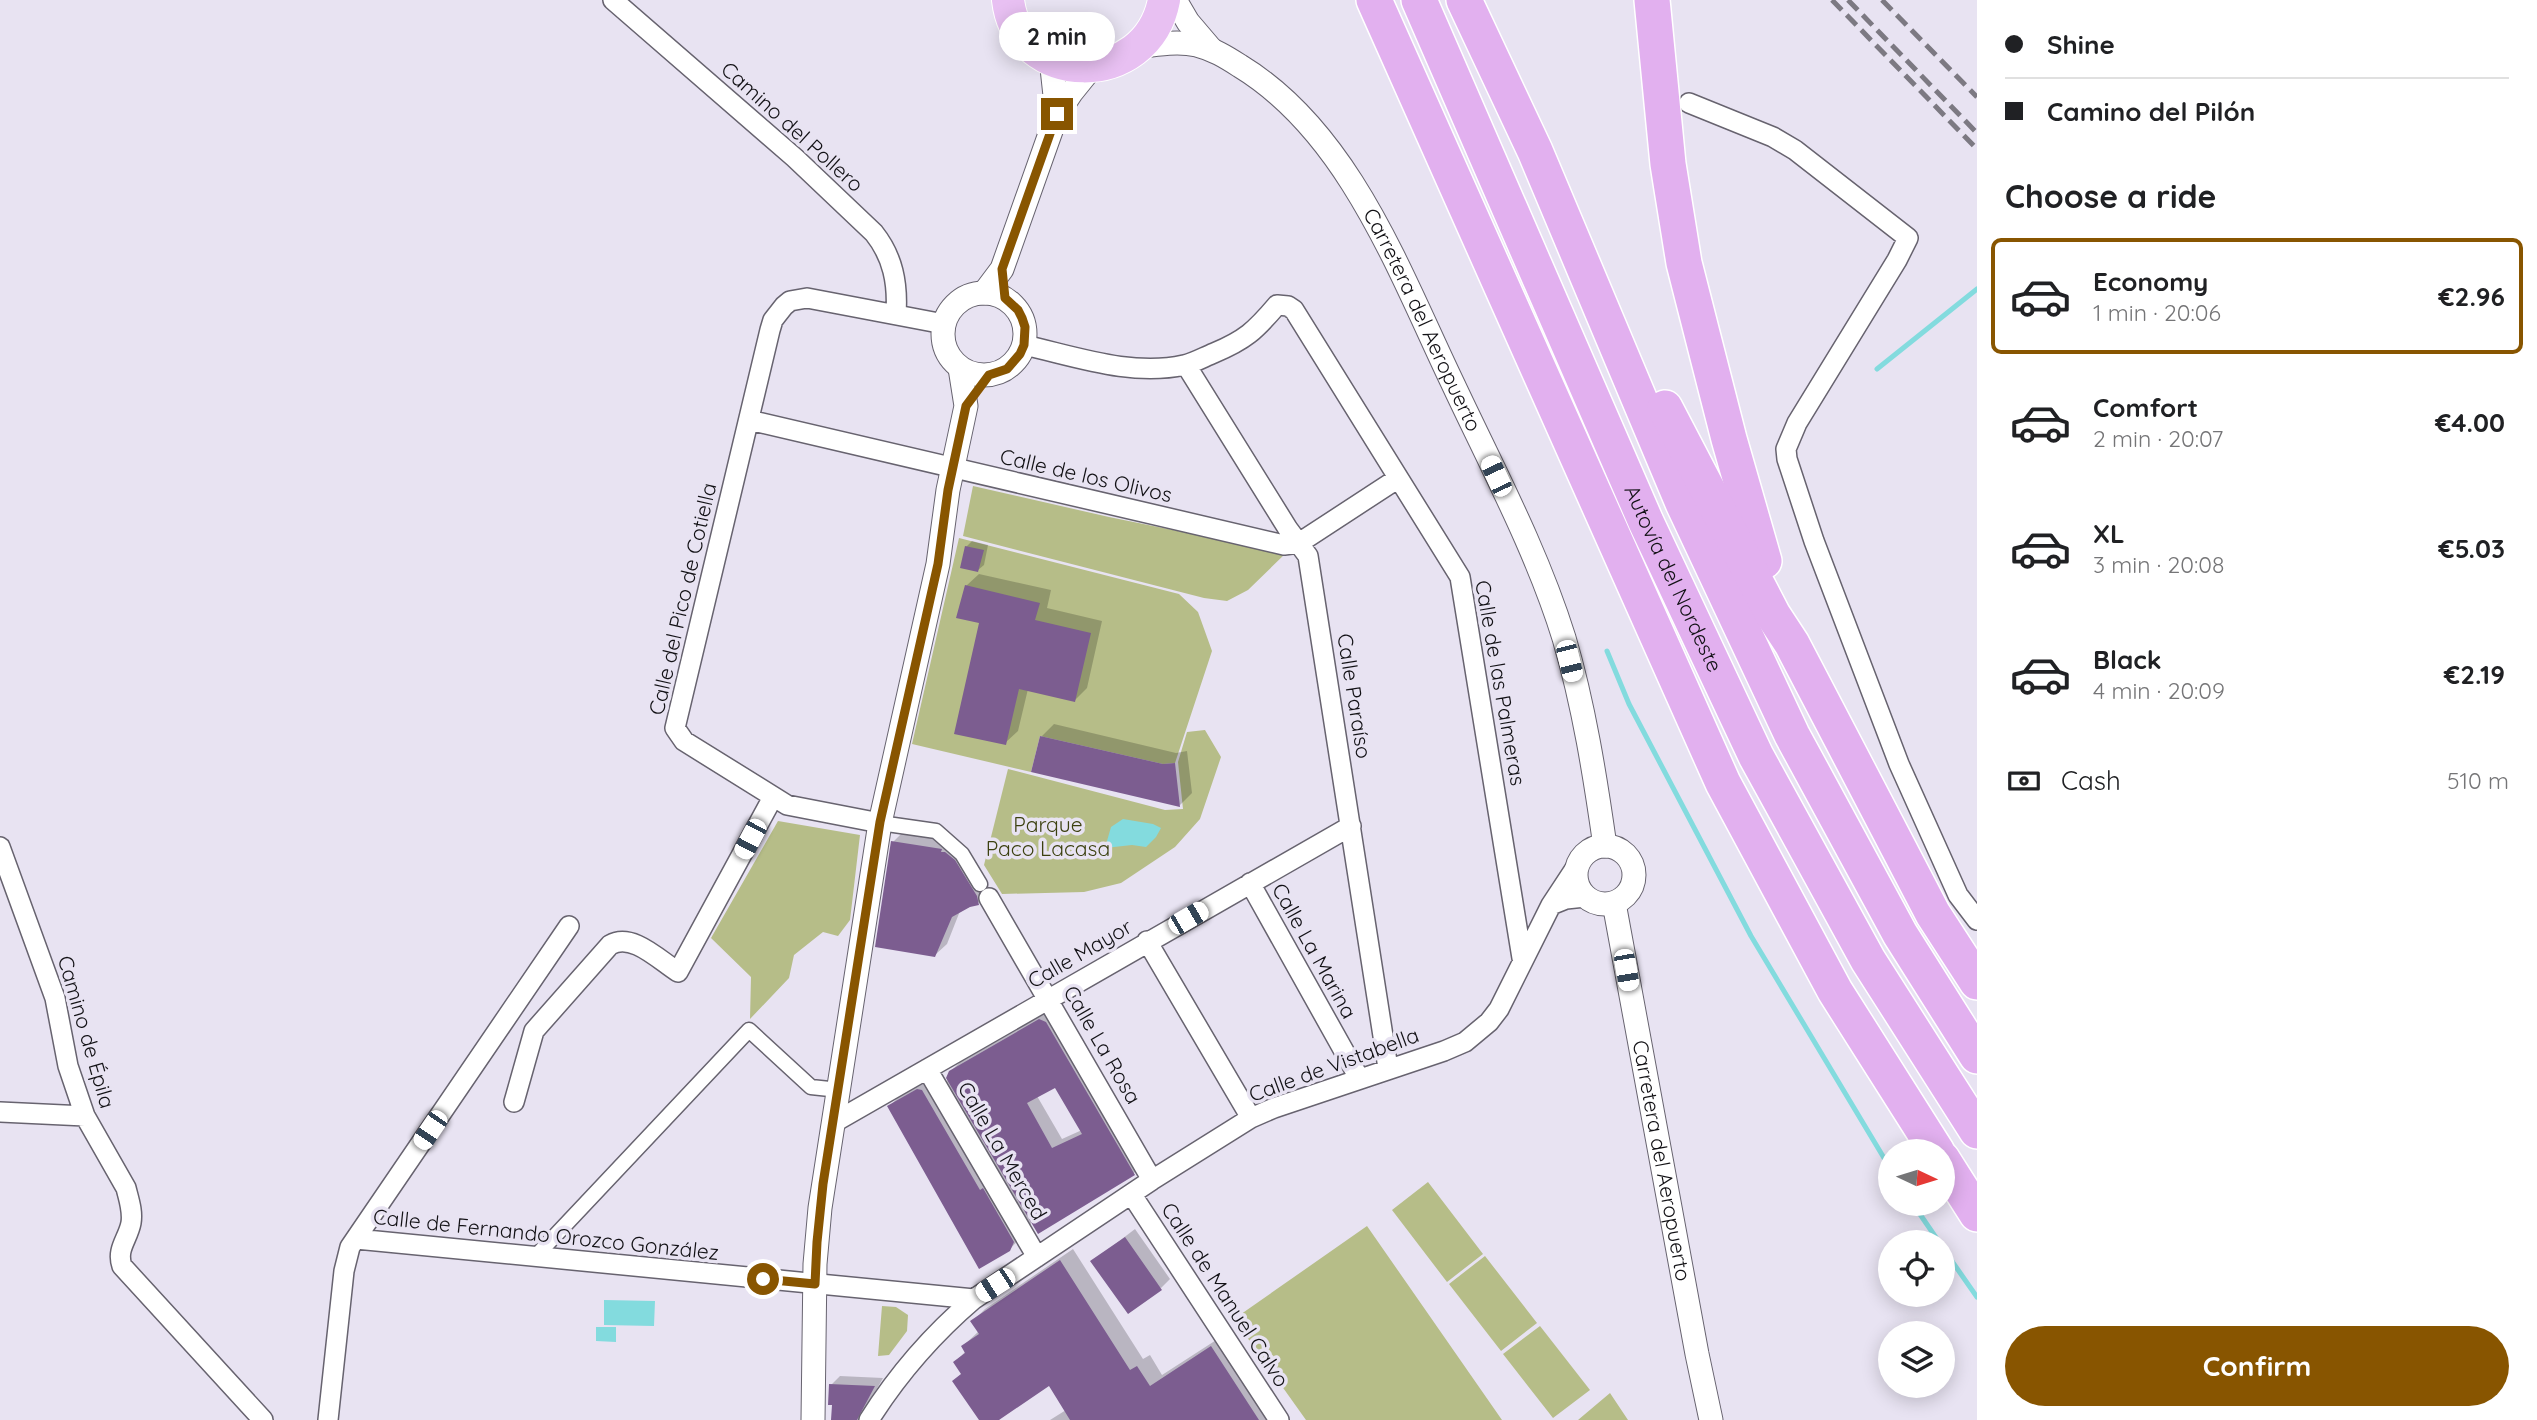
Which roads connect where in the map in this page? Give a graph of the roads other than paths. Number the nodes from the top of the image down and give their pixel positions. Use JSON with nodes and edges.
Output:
{"nodes":[{"id":1,"x":613,"y":0,"type":"edge"},
{"id":2,"x":1009,"y":0,"type":"edge"},
{"id":3,"x":1164,"y":0,"type":"edge"},
{"id":4,"x":1175,"y":0,"type":"edge"},
{"id":5,"x":1419,"y":0,"type":"edge"},
{"id":6,"x":1464,"y":0,"type":"edge"},
{"id":7,"x":1652,"y":0,"type":"edge"},
{"id":8,"x":1374,"y":1,"type":"edge"},
{"id":9,"x":1139,"y":47,"type":"junction"},
{"id":10,"x":1211,"y":49,"type":"junction"},
{"id":11,"x":1051,"y":60,"type":"junction"},
{"id":12,"x":1092,"y":67,"type":"junction"},
{"id":13,"x":1689,"y":103,"type":"dead end"},
{"id":14,"x":1057,"y":114,"type":"junction"},
{"id":15,"x":1535,"y":150,"type":"junction"},
{"id":16,"x":994,"y":295,"type":"junction"},
{"id":17,"x":896,"y":314,"type":"junction"},
{"id":18,"x":944,"y":324,"type":"junction"},
{"id":19,"x":1024,"y":345,"type":"junction"},
{"id":20,"x":1186,"y":365,"type":"junction"},
{"id":21,"x":960,"y":368,"type":"junction"},
{"id":22,"x":989,"y":375,"type":"junction"},
{"id":23,"x":966,"y":406,"type":"junction"},
{"id":24,"x":749,"y":419,"type":"junction"},
{"id":25,"x":952,"y":468,"type":"junction"},
{"id":26,"x":1397,"y":479,"type":"junction"},
{"id":27,"x":1299,"y":542,"type":"junction"},
{"id":28,"x":1792,"y":644,"type":"junction"},
{"id":29,"x":773,"y":797,"type":"junction"},
{"id":30,"x":880,"y":822,"type":"junction"},
{"id":31,"x":1351,"y":826,"type":"junction"},
{"id":32,"x":1605,"y":846,"type":"junction"},
{"id":33,"x":0,"y":847,"type":"edge"},
{"id":34,"x":1578,"y":864,"type":"junction"},
{"id":35,"x":1250,"y":883,"type":"junction"},
{"id":36,"x":984,"y":891,"type":"joint"},
{"id":37,"x":1585,"y":897,"type":"junction"},
{"id":38,"x":1614,"y":903,"type":"junction"},
{"id":39,"x":1551,"y":905,"type":"junction"},
{"id":40,"x":1977,"y":920,"type":"edge"},
{"id":41,"x":569,"y":926,"type":"dead end"},
{"id":42,"x":1147,"y":941,"type":"junction"},
{"id":43,"x":1522,"y":958,"type":"junction"},
{"id":44,"x":1977,"y":982,"type":"edge"},
{"id":45,"x":1048,"y":998,"type":"junction"},
{"id":46,"x":1977,"y":1056,"type":"edge"},
{"id":47,"x":1388,"y":1068,"type":"junction"},
{"id":48,"x":928,"y":1069,"type":"junction"},
{"id":49,"x":1359,"y":1078,"type":"junction"},
{"id":50,"x":839,"y":1090,"type":"junction"},
{"id":51,"x":514,"y":1102,"type":"dead end"},
{"id":52,"x":0,"y":1112,"type":"edge"},
{"id":53,"x":85,"y":1116,"type":"junction"},
{"id":54,"x":1251,"y":1118,"type":"junction"},
{"id":55,"x":832,"y":1123,"type":"junction"},
{"id":56,"x":1977,"y":1131,"type":"edge"},
{"id":57,"x":1929,"y":1139,"type":"edge"},
{"id":58,"x":1955,"y":1179,"type":"edge"},
{"id":59,"x":1152,"y":1180,"type":"junction"},
{"id":60,"x":1132,"y":1195,"type":"junction"},
{"id":61,"x":1977,"y":1214,"type":"edge"},
{"id":62,"x":356,"y":1239,"type":"junction"},
{"id":63,"x":535,"y":1256,"type":"junction"},
{"id":64,"x":1037,"y":1257,"type":"junction"},
{"id":65,"x":815,"y":1284,"type":"junction"},
{"id":66,"x":942,"y":1297,"type":"junction"},
{"id":67,"x":974,"y":1299,"type":"junction"},
{"id":68,"x":946,"y":1323,"type":"junction"},
{"id":69,"x":263,"y":1420,"type":"edge"},
{"id":70,"x":328,"y":1420,"type":"edge"},
{"id":71,"x":813,"y":1420,"type":"edge"},
{"id":72,"x":869,"y":1420,"type":"edge"},
{"id":73,"x":1279,"y":1420,"type":"edge"},
{"id":74,"x":1711,"y":1420,"type":"edge"}],
"edges":[{"from":1,"to":17,"type":"street","name":"Camino del Pollero"},
{"from":2,"to":11,"type":"highway"},
{"from":3,"to":9,"type":"highway"},
{"from":4,"to":10,"type":"street","name":"Carretera del Aeropuerto"},
{"from":5,"to":56,"type":"highway","name":"Autovía del Nordeste"},
{"from":6,"to":15,"type":"highway","name":"Autovía del Nordeste"},
{"from":7,"to":28,"type":"highway"},
{"from":8,"to":57,"type":"highway"},
{"from":9,"to":10,"type":"street","name":"Carretera del Aeropuerto"},
{"from":9,"to":12,"type":"highway"},
{"from":10,"to":32,"type":"street","name":"Carretera del Aeropuerto"},
{"from":11,"to":12,"type":"highway"},
{"from":11,"to":14,"type":"street"},
{"from":12,"to":14,"type":"street"},
{"from":13,"to":40,"type":"street"},
{"from":14,"to":16,"type":"street"},
{"from":15,"to":28,"type":"highway"},
{"from":15,"to":46,"type":"highway","name":"Autovía del Nordeste"},
{"from":16,"to":18,"type":"street"},
{"from":16,"to":19,"type":"street"},
{"from":17,"to":18,"type":"street"},
{"from":17,"to":24,"type":"street","name":"Calle del Pico de Cotiella"},
{"from":18,"to":21,"type":"street"},
{"from":19,"to":20,"type":"street"},
{"from":19,"to":22,"type":"street"},
{"from":20,"to":26,"type":"street","name":"Calle de las Palmeras"},
{"from":20,"to":27,"type":"street","name":"Calle Paraíso"},
{"from":21,"to":22,"type":"street"},
{"from":21,"to":23,"type":"street"},
{"from":22,"to":23,"type":"street"},
{"from":23,"to":25,"type":"street"},
{"from":24,"to":25,"type":"street","name":"Calle de los Olivos"},
{"from":24,"to":29,"type":"street","name":"Calle del Pico de Cotiella"},
{"from":25,"to":27,"type":"street","name":"Calle de los Olivos"},
{"from":25,"to":30,"type":"street"},
{"from":26,"to":27,"type":"street"},
{"from":26,"to":43,"type":"street","name":"Calle de las Palmeras"},
{"from":27,"to":31,"type":"street","name":"Calle Paraíso"},
{"from":28,"to":44,"type":"highway"},
{"from":29,"to":30,"type":"street","name":"Calle del Pico de Cotiella"},
{"from":29,"to":51,"type":"street"},
{"from":30,"to":36,"type":"street","name":"Calle La Rosa"},
{"from":30,"to":50,"type":"street"},
{"from":31,"to":35,"type":"street","name":"Calle Mayor"},
{"from":31,"to":47,"type":"street","name":"Calle Paraíso"},
{"from":32,"to":34,"type":"street"},
{"from":32,"to":38,"type":"street"},
{"from":33,"to":53,"type":"street","name":"Camino de Épila"},
{"from":34,"to":37,"type":"street"},
{"from":34,"to":39,"type":"street","name":"Calle de Vistabella"},
{"from":35,"to":42,"type":"street","name":"Calle Mayor"},
{"from":35,"to":49,"type":"street","name":"Calle La Marina"},
{"from":36,"to":45,"type":"street","name":"Calle La Rosa"},
{"from":37,"to":38,"type":"street"},
{"from":37,"to":39,"type":"street"},
{"from":38,"to":74,"type":"street","name":"Carretera del Aeropuerto"},
{"from":39,"to":43,"type":"street","name":"Calle de Vistabella"},
{"from":41,"to":62,"type":"street"},
{"from":42,"to":45,"type":"street","name":"Calle Mayor"},
{"from":42,"to":54,"type":"street"},
{"from":43,"to":47,"type":"street","name":"Calle de Vistabella"},
{"from":45,"to":48,"type":"street","name":"Calle Mayor"},
{"from":45,"to":59,"type":"street","name":"Calle La Rosa"},
{"from":47,"to":49,"type":"street","name":"Calle de Vistabella"},
{"from":48,"to":55,"type":"street","name":"Calle Mayor"},
{"from":48,"to":64,"type":"street","name":"Calle La Merced"},
{"from":49,"to":54,"type":"street","name":"Calle de Vistabella"},
{"from":50,"to":55,"type":"street"},
{"from":50,"to":63,"type":"street"},
{"from":52,"to":53,"type":"street"},
{"from":53,"to":69,"type":"street","name":"Camino de Épila"},
{"from":54,"to":59,"type":"street","name":"Calle de Vistabella"},
{"from":55,"to":65,"type":"street"},
{"from":58,"to":61,"type":"highway"},
{"from":59,"to":60,"type":"street","name":"Calle de Vistabella"},
{"from":60,"to":64,"type":"street","name":"Calle de Vistabella"},
{"from":60,"to":73,"type":"street","name":"Calle de Manuel Calvo"},
{"from":62,"to":63,"type":"street","name":"Calle de Fernando Orozco González"},
{"from":62,"to":70,"type":"street"},
{"from":63,"to":65,"type":"street","name":"Calle de Fernando Orozco González"},
{"from":64,"to":67,"type":"street","name":"Calle de Vistabella"},
{"from":65,"to":66,"type":"street","name":"Calle de Fernando Orozco González"},
{"from":65,"to":71,"type":"street"},
{"from":66,"to":67,"type":"street","name":"Calle de Fernando Orozco González"},
{"from":66,"to":68,"type":"street"},
{"from":67,"to":68,"type":"street","name":"Calle de Vistabella"},
{"from":68,"to":72,"type":"street","name":"Calle de Vistabella"}]}
